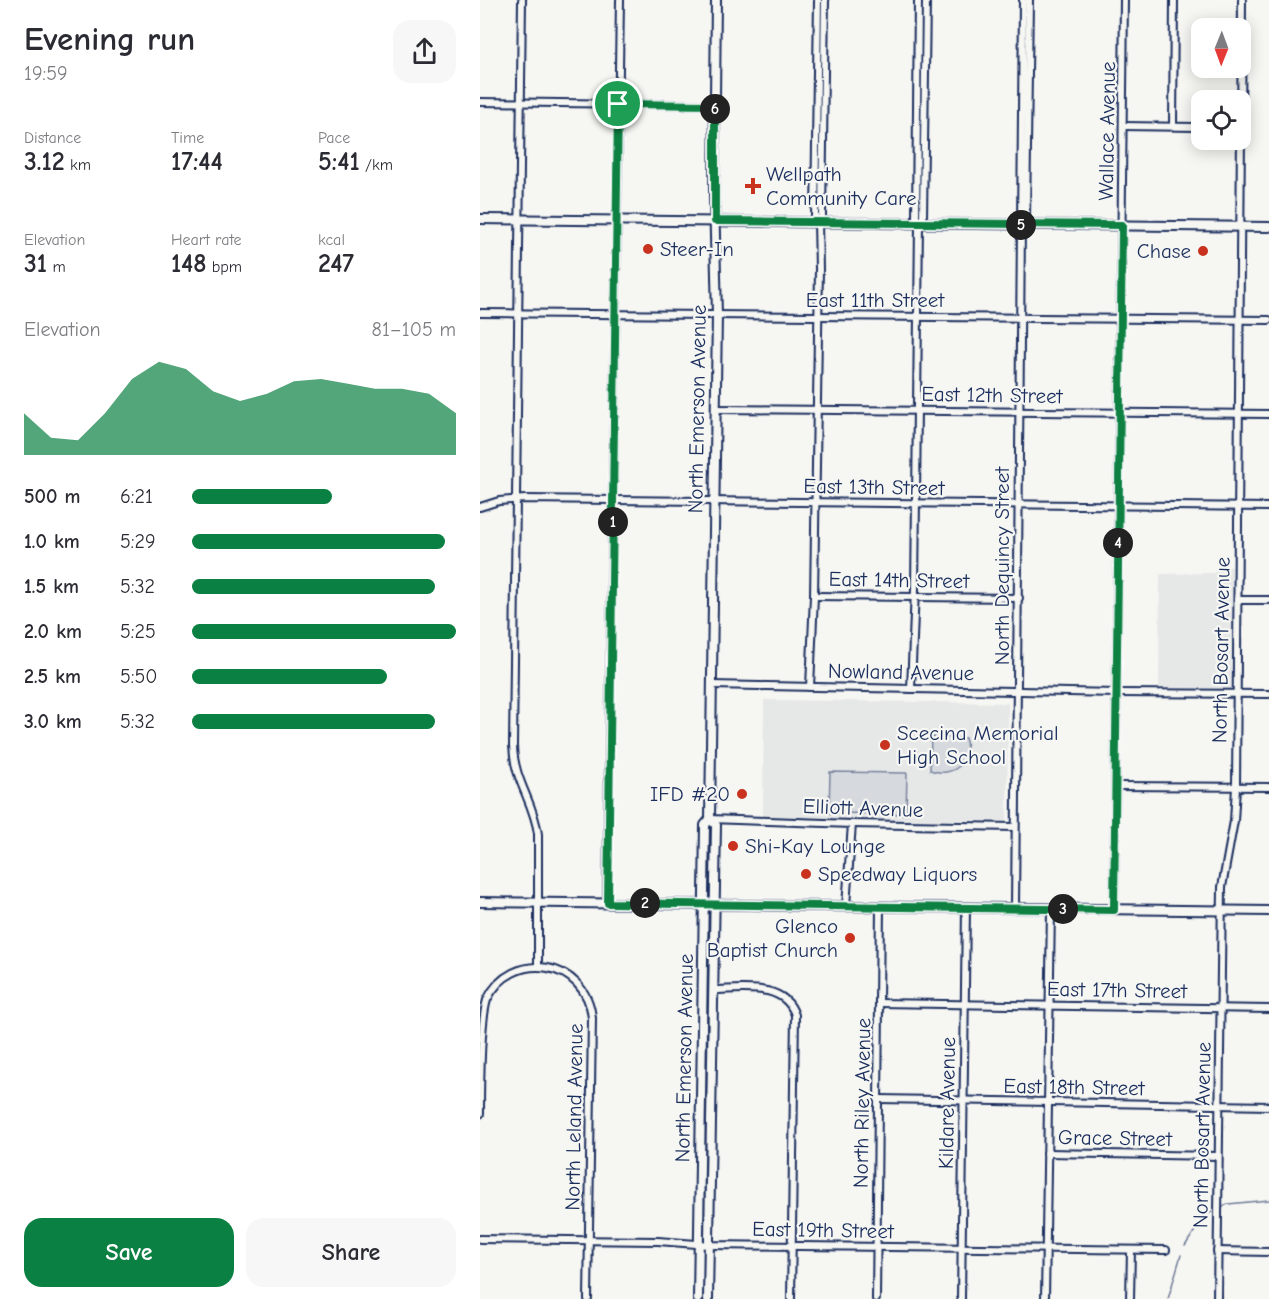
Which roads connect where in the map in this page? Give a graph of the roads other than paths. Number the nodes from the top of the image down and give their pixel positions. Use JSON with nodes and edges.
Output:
{"nodes":[{"id":1,"x":522,"y":0,"type":"edge"},
{"id":2,"x":620,"y":0,"type":"edge"},
{"id":3,"x":716,"y":0,"type":"edge"},
{"id":4,"x":818,"y":0,"type":"edge"},
{"id":5,"x":825,"y":0,"type":"edge"},
{"id":6,"x":918,"y":0,"type":"edge"},
{"id":7,"x":926,"y":0,"type":"edge"},
{"id":8,"x":1023,"y":0,"type":"edge"},
{"id":9,"x":1029,"y":0,"type":"edge"},
{"id":10,"x":1124,"y":0,"type":"edge"},
{"id":11,"x":1174,"y":0,"type":"edge"},
{"id":12,"x":1242,"y":0,"type":"edge"},
{"id":13,"x":480,"y":102,"type":"edge"},
{"id":14,"x":521,"y":103,"type":"junction"},
{"id":15,"x":618,"y":104,"type":"junction"},
{"id":16,"x":715,"y":105,"type":"junction"},
{"id":17,"x":820,"y":106,"type":"junction"},
{"id":18,"x":921,"y":107,"type":"junction"},
{"id":19,"x":1024,"y":107,"type":"junction"},
{"id":20,"x":1123,"y":126,"type":"junction"},
{"id":21,"x":1173,"y":126,"type":"junction"},
{"id":22,"x":1191,"y":127,"type":"edge"},
{"id":23,"x":480,"y":219,"type":"edge"},
{"id":24,"x":520,"y":220,"type":"junction"},
{"id":25,"x":616,"y":220,"type":"junction"},
{"id":26,"x":715,"y":221,"type":"junction"},
{"id":27,"x":818,"y":222,"type":"junction"},
{"id":28,"x":919,"y":224,"type":"junction"},
{"id":29,"x":1022,"y":225,"type":"junction"},
{"id":30,"x":1122,"y":225,"type":"junction"},
{"id":31,"x":1242,"y":227,"type":"junction"},
{"id":32,"x":1269,"y":227,"type":"edge"},
{"id":33,"x":480,"y":313,"type":"edge"},
{"id":34,"x":518,"y":313,"type":"junction"},
{"id":35,"x":615,"y":314,"type":"junction"},
{"id":36,"x":717,"y":315,"type":"junction"},
{"id":37,"x":818,"y":316,"type":"junction"},
{"id":38,"x":918,"y":317,"type":"junction"},
{"id":39,"x":1020,"y":318,"type":"junction"},
{"id":40,"x":1121,"y":319,"type":"junction"},
{"id":41,"x":1241,"y":320,"type":"junction"},
{"id":42,"x":1269,"y":320,"type":"edge"},
{"id":43,"x":716,"y":409,"type":"junction"},
{"id":44,"x":816,"y":409,"type":"junction"},
{"id":45,"x":917,"y":410,"type":"junction"},
{"id":46,"x":1019,"y":411,"type":"junction"},
{"id":47,"x":1120,"y":412,"type":"junction"},
{"id":48,"x":1240,"y":414,"type":"junction"},
{"id":49,"x":1269,"y":414,"type":"edge"},
{"id":50,"x":516,"y":500,"type":"junction"},
{"id":51,"x":613,"y":501,"type":"junction"},
{"id":52,"x":714,"y":502,"type":"junction"},
{"id":53,"x":815,"y":503,"type":"junction"},
{"id":54,"x":916,"y":504,"type":"junction"},
{"id":55,"x":1018,"y":505,"type":"junction"},
{"id":56,"x":1119,"y":506,"type":"junction"},
{"id":57,"x":480,"y":507,"type":"edge"},
{"id":58,"x":1239,"y":507,"type":"junction"},
{"id":59,"x":1269,"y":507,"type":"edge"},
{"id":60,"x":814,"y":596,"type":"junction"},
{"id":61,"x":914,"y":597,"type":"junction"},
{"id":62,"x":1019,"y":598,"type":"junction"},
{"id":63,"x":1238,"y":600,"type":"junction"},
{"id":64,"x":1269,"y":600,"type":"edge"},
{"id":65,"x":712,"y":685,"type":"junction"},
{"id":66,"x":810,"y":687,"type":"junction"},
{"id":67,"x":911,"y":689,"type":"junction"},
{"id":68,"x":1018,"y":690,"type":"junction"},
{"id":69,"x":1117,"y":693,"type":"junction"},
{"id":70,"x":1236,"y":693,"type":"junction"},
{"id":71,"x":1269,"y":694,"type":"edge"},
{"id":72,"x":1116,"y":786,"type":"junction"},
{"id":73,"x":1236,"y":787,"type":"junction"},
{"id":74,"x":1269,"y":787,"type":"edge"},
{"id":75,"x":710,"y":819,"type":"junction"},
{"id":76,"x":852,"y":824,"type":"junction"},
{"id":77,"x":1015,"y":827,"type":"junction"},
{"id":78,"x":480,"y":902,"type":"edge"},
{"id":79,"x":538,"y":902,"type":"junction"},
{"id":80,"x":608,"y":903,"type":"junction"},
{"id":81,"x":704,"y":904,"type":"junction"},
{"id":82,"x":714,"y":904,"type":"junction"},
{"id":83,"x":846,"y":906,"type":"junction"},
{"id":84,"x":880,"y":906,"type":"junction"},
{"id":85,"x":966,"y":908,"type":"junction"},
{"id":86,"x":1015,"y":908,"type":"junction"},
{"id":87,"x":1051,"y":909,"type":"junction"},
{"id":88,"x":1114,"y":910,"type":"junction"},
{"id":89,"x":1222,"y":911,"type":"junction"},
{"id":90,"x":1269,"y":911,"type":"edge"},
{"id":91,"x":538,"y":966,"type":"junction"},
{"id":92,"x":713,"y":990,"type":"junction"},
{"id":93,"x":879,"y":1003,"type":"junction"},
{"id":94,"x":965,"y":1004,"type":"junction"},
{"id":95,"x":1050,"y":1006,"type":"junction"},
{"id":96,"x":1220,"y":1008,"type":"junction"},
{"id":97,"x":1269,"y":1009,"type":"edge"},
{"id":98,"x":879,"y":1100,"type":"junction"},
{"id":99,"x":964,"y":1100,"type":"junction"},
{"id":100,"x":1048,"y":1103,"type":"junction"},
{"id":101,"x":1219,"y":1106,"type":"junction"},
{"id":102,"x":1269,"y":1106,"type":"edge"},
{"id":103,"x":480,"y":1114,"type":"edge"},
{"id":104,"x":1047,"y":1153,"type":"junction"},
{"id":105,"x":1218,"y":1156,"type":"junction"},
{"id":106,"x":480,"y":1239,"type":"edge"},
{"id":107,"x":589,"y":1240,"type":"junction"},
{"id":108,"x":699,"y":1245,"type":"junction"},
{"id":109,"x":709,"y":1245,"type":"junction"},
{"id":110,"x":792,"y":1246,"type":"junction"},
{"id":111,"x":877,"y":1247,"type":"junction"},
{"id":112,"x":962,"y":1248,"type":"junction"},
{"id":113,"x":1046,"y":1249,"type":"junction"},
{"id":114,"x":1131,"y":1250,"type":"junction"},
{"id":115,"x":1166,"y":1250,"type":"dead end"},
{"id":116,"x":1217,"y":1251,"type":"junction"},
{"id":117,"x":1269,"y":1252,"type":"edge"},
{"id":118,"x":588,"y":1299,"type":"edge"},
{"id":119,"x":698,"y":1299,"type":"edge"},
{"id":120,"x":708,"y":1299,"type":"edge"},
{"id":121,"x":791,"y":1299,"type":"edge"},
{"id":122,"x":876,"y":1299,"type":"edge"},
{"id":123,"x":961,"y":1299,"type":"edge"},
{"id":124,"x":1045,"y":1299,"type":"edge"},
{"id":125,"x":1130,"y":1299,"type":"edge"},
{"id":126,"x":1216,"y":1299,"type":"edge"}],
"edges":[{"from":1,"to":14,"type":"street"},
{"from":2,"to":15,"type":"street"},
{"from":3,"to":16,"type":"main road","name":"North Emerson Avenue"},
{"from":4,"to":17,"type":"street"},
{"from":5,"to":17,"type":"street"},
{"from":6,"to":18,"type":"street"},
{"from":7,"to":18,"type":"street"},
{"from":8,"to":19,"type":"street","name":"North Dequincy Street"},
{"from":9,"to":19,"type":"street","name":"North Dequincy Street"},
{"from":10,"to":20,"type":"street","name":"Wallace Avenue"},
{"from":11,"to":21,"type":"street"},
{"from":12,"to":31,"type":"street","name":"North Bosart Avenue"},
{"from":13,"to":14,"type":"street"},
{"from":14,"to":15,"type":"street"},
{"from":14,"to":24,"type":"street"},
{"from":15,"to":16,"type":"street"},
{"from":15,"to":25,"type":"street"},
{"from":16,"to":26,"type":"main road","name":"North Emerson Avenue"},
{"from":17,"to":27,"type":"street"},
{"from":18,"to":28,"type":"street"},
{"from":19,"to":29,"type":"street","name":"North Dequincy Street"},
{"from":20,"to":21,"type":"street"},
{"from":20,"to":30,"type":"street","name":"Wallace Avenue"},
{"from":21,"to":22,"type":"street"},
{"from":23,"to":24,"type":"main road"},
{"from":24,"to":25,"type":"main road"},
{"from":24,"to":34,"type":"street"},
{"from":25,"to":26,"type":"main road"},
{"from":25,"to":35,"type":"street"},
{"from":26,"to":27,"type":"main road"},
{"from":26,"to":36,"type":"main road","name":"North Emerson Avenue"},
{"from":27,"to":28,"type":"main road"},
{"from":27,"to":37,"type":"street"},
{"from":28,"to":29,"type":"main road"},
{"from":28,"to":38,"type":"street"},
{"from":29,"to":30,"type":"main road"},
{"from":29,"to":39,"type":"street","name":"North Dequincy Street"},
{"from":30,"to":31,"type":"main road"},
{"from":30,"to":40,"type":"street","name":"Wallace Avenue"},
{"from":31,"to":32,"type":"main road"},
{"from":31,"to":41,"type":"street","name":"North Bosart Avenue"},
{"from":33,"to":34,"type":"street","name":"East 11th Street"},
{"from":34,"to":35,"type":"street","name":"East 11th Street"},
{"from":34,"to":50,"type":"street"},
{"from":35,"to":36,"type":"street","name":"East 11th Street"},
{"from":35,"to":51,"type":"street"},
{"from":36,"to":37,"type":"street","name":"East 11th Street"},
{"from":36,"to":43,"type":"main road","name":"North Emerson Avenue"},
{"from":37,"to":38,"type":"street","name":"East 11th Street"},
{"from":37,"to":44,"type":"street"},
{"from":38,"to":39,"type":"street","name":"East 11th Street"},
{"from":38,"to":45,"type":"street"},
{"from":39,"to":40,"type":"street","name":"East 11th Street"},
{"from":39,"to":46,"type":"street","name":"North Dequincy Street"},
{"from":40,"to":41,"type":"street","name":"East 11th Street"},
{"from":40,"to":47,"type":"street","name":"Wallace Avenue"},
{"from":41,"to":42,"type":"street","name":"East 11th Street"},
{"from":41,"to":48,"type":"street","name":"North Bosart Avenue"},
{"from":43,"to":44,"type":"street","name":"East 12th Street"},
{"from":43,"to":52,"type":"main road","name":"North Emerson Avenue"},
{"from":44,"to":45,"type":"street","name":"East 12th Street"},
{"from":44,"to":53,"type":"street"},
{"from":45,"to":46,"type":"street","name":"East 12th Street"},
{"from":45,"to":54,"type":"street"},
{"from":46,"to":47,"type":"street","name":"East 12th Street"},
{"from":46,"to":55,"type":"street","name":"North Dequincy Street"},
{"from":47,"to":48,"type":"street","name":"East 12th Street"},
{"from":47,"to":56,"type":"street","name":"Wallace Avenue"},
{"from":48,"to":49,"type":"street","name":"East 12th Street"},
{"from":48,"to":58,"type":"street","name":"North Bosart Avenue"},
{"from":50,"to":51,"type":"street","name":"East 13th Street"},
{"from":50,"to":57,"type":"street","name":"East 13th Street"},
{"from":50,"to":79,"type":"street"},
{"from":51,"to":52,"type":"street","name":"East 13th Street"},
{"from":51,"to":80,"type":"street"},
{"from":52,"to":53,"type":"street","name":"East 13th Street"},
{"from":52,"to":65,"type":"main road","name":"North Emerson Avenue"},
{"from":53,"to":54,"type":"street","name":"East 13th Street"},
{"from":53,"to":60,"type":"street"},
{"from":54,"to":55,"type":"street","name":"East 13th Street"},
{"from":54,"to":61,"type":"street"},
{"from":55,"to":56,"type":"street","name":"East 13th Street"},
{"from":55,"to":62,"type":"street","name":"North Dequincy Street"},
{"from":56,"to":58,"type":"street","name":"East 13th Street"},
{"from":56,"to":69,"type":"street","name":"Wallace Avenue"},
{"from":58,"to":59,"type":"street","name":"East 13th Street"},
{"from":58,"to":63,"type":"street","name":"North Bosart Avenue"},
{"from":60,"to":61,"type":"street","name":"East 14th Street"},
{"from":60,"to":66,"type":"street"},
{"from":61,"to":62,"type":"street","name":"East 14th Street"},
{"from":61,"to":67,"type":"street"},
{"from":62,"to":68,"type":"street","name":"North Dequincy Street"},
{"from":63,"to":64,"type":"street"},
{"from":63,"to":70,"type":"street","name":"North Bosart Avenue"},
{"from":65,"to":66,"type":"street","name":"Nowland Avenue"},
{"from":65,"to":75,"type":"main road","name":"North Emerson Avenue"},
{"from":66,"to":67,"type":"street","name":"Nowland Avenue"},
{"from":67,"to":68,"type":"street","name":"Nowland Avenue"},
{"from":68,"to":69,"type":"street","name":"Nowland Avenue"},
{"from":68,"to":77,"type":"street","name":"North Dequincy Street"},
{"from":69,"to":70,"type":"street","name":"Nowland Avenue"},
{"from":69,"to":72,"type":"street","name":"Wallace Avenue"},
{"from":70,"to":71,"type":"street","name":"Nowland Avenue"},
{"from":70,"to":73,"type":"street","name":"North Bosart Avenue"},
{"from":72,"to":73,"type":"street"},
{"from":72,"to":88,"type":"street","name":"Wallace Avenue"},
{"from":73,"to":74,"type":"street"},
{"from":73,"to":89,"type":"street","name":"North Bosart Avenue"},
{"from":75,"to":76,"type":"street","name":"Elliott Avenue"},
{"from":75,"to":81,"type":"main road","name":"North Emerson Avenue"},
{"from":75,"to":82,"type":"main road","name":"North Emerson Avenue"},
{"from":76,"to":77,"type":"street","name":"Elliott Avenue"},
{"from":76,"to":83,"type":"street"},
{"from":77,"to":86,"type":"street","name":"North Dequincy Street"},
{"from":78,"to":79,"type":"main road"},
{"from":79,"to":80,"type":"main road"},
{"from":79,"to":91,"type":"street"},
{"from":80,"to":81,"type":"main road"},
{"from":81,"to":82,"type":"main road"},
{"from":81,"to":108,"type":"main road","name":"North Emerson Avenue"},
{"from":82,"to":83,"type":"main road"},
{"from":82,"to":92,"type":"main road","name":"North Emerson Avenue"},
{"from":83,"to":84,"type":"main road"},
{"from":84,"to":85,"type":"main road"},
{"from":84,"to":93,"type":"street","name":"North Riley Avenue"},
{"from":85,"to":86,"type":"main road"},
{"from":85,"to":94,"type":"street","name":"Kildare Avenue"},
{"from":86,"to":87,"type":"main road"},
{"from":87,"to":88,"type":"main road"},
{"from":87,"to":95,"type":"street"},
{"from":88,"to":89,"type":"main road"},
{"from":89,"to":90,"type":"main road"},
{"from":89,"to":96,"type":"street","name":"North Bosart Avenue"},
{"from":91,"to":103,"type":"street"},
{"from":91,"to":107,"type":"street","name":"North Leland Avenue"},
{"from":92,"to":109,"type":"main road","name":"North Emerson Avenue"},
{"from":92,"to":110,"type":"street"},
{"from":93,"to":94,"type":"street","name":"East 17th Street"},
{"from":93,"to":98,"type":"street","name":"North Riley Avenue"},
{"from":94,"to":95,"type":"street","name":"East 17th Street"},
{"from":94,"to":99,"type":"street","name":"Kildare Avenue"},
{"from":95,"to":96,"type":"street","name":"East 17th Street"},
{"from":95,"to":100,"type":"street"},
{"from":96,"to":97,"type":"street","name":"East 17th Street"},
{"from":96,"to":101,"type":"street","name":"North Bosart Avenue"},
{"from":98,"to":99,"type":"street","name":"East 18th Street"},
{"from":98,"to":111,"type":"street","name":"North Riley Avenue"},
{"from":99,"to":100,"type":"street","name":"East 18th Street"},
{"from":99,"to":112,"type":"street","name":"Kildare Avenue"},
{"from":100,"to":101,"type":"street","name":"East 18th Street"},
{"from":100,"to":104,"type":"street"},
{"from":101,"to":102,"type":"street","name":"East 18th Street"},
{"from":101,"to":105,"type":"street","name":"North Bosart Avenue"},
{"from":104,"to":105,"type":"street","name":"Grace Street"},
{"from":104,"to":113,"type":"street"},
{"from":105,"to":116,"type":"street","name":"North Bosart Avenue"},
{"from":106,"to":107,"type":"street","name":"East 19th Street"},
{"from":107,"to":108,"type":"street","name":"East 19th Street"},
{"from":107,"to":118,"type":"street","name":"North Leland Avenue"},
{"from":108,"to":109,"type":"street","name":"East 19th Street"},
{"from":108,"to":119,"type":"main road","name":"North Emerson Avenue"},
{"from":109,"to":110,"type":"street","name":"East 19th Street"},
{"from":109,"to":120,"type":"main road","name":"North Emerson Avenue"},
{"from":110,"to":111,"type":"street","name":"East 19th Street"},
{"from":110,"to":121,"type":"street"},
{"from":111,"to":112,"type":"street","name":"East 19th Street"},
{"from":111,"to":122,"type":"street","name":"North Riley Avenue"},
{"from":112,"to":113,"type":"street","name":"East 19th Street"},
{"from":112,"to":123,"type":"street","name":"Kildare Avenue"},
{"from":113,"to":114,"type":"street","name":"East 19th Street"},
{"from":113,"to":124,"type":"street"},
{"from":114,"to":115,"type":"street","name":"East 19th Street"},
{"from":114,"to":125,"type":"street"},
{"from":116,"to":117,"type":"street"},
{"from":116,"to":126,"type":"street","name":"North Bosart Avenue"}]}
